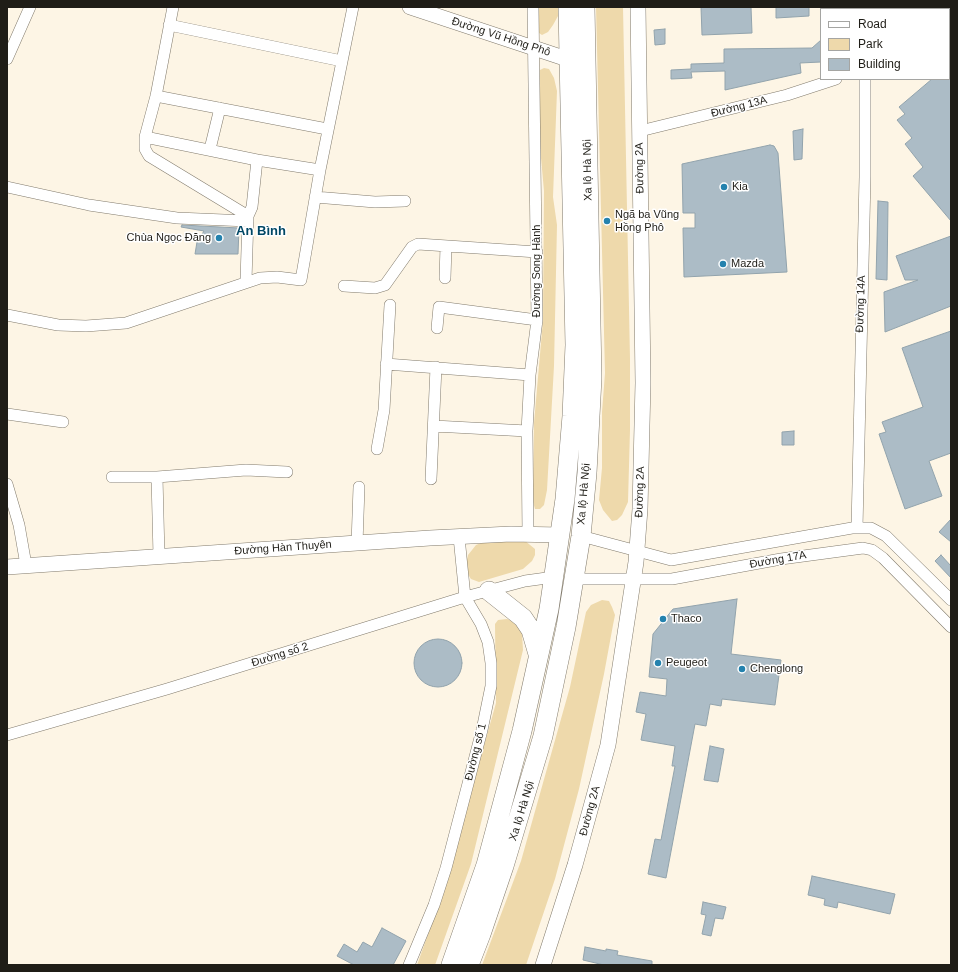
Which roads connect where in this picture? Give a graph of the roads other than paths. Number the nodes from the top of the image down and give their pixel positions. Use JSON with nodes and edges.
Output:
{"nodes":[{"id":1,"x":30,"y":7,"type":"edge"},
{"id":2,"x":173,"y":7,"type":"edge"},
{"id":3,"x":354,"y":7,"type":"edge"},
{"id":4,"x":410,"y":7,"type":"edge"},
{"id":5,"x":533,"y":7,"type":"edge"},
{"id":6,"x":568,"y":7,"type":"edge"},
{"id":7,"x":585,"y":7,"type":"edge"},
{"id":8,"x":638,"y":7,"type":"edge"},
{"id":9,"x":169,"y":25,"type":"junction"},
{"id":10,"x":534,"y":47,"type":"junction"},
{"id":11,"x":7,"y":59,"type":"edge"},
{"id":12,"x":570,"y":60,"type":"junction"},
{"id":13,"x":342,"y":61,"type":"junction"},
{"id":14,"x":833,"y":80,"type":"edge"},
{"id":15,"x":865,"y":80,"type":"edge"},
{"id":16,"x":156,"y":96,"type":"junction"},
{"id":17,"x":220,"y":108,"type":"junction"},
{"id":18,"x":327,"y":130,"type":"junction"},
{"id":19,"x":640,"y":131,"type":"junction"},
{"id":20,"x":145,"y":137,"type":"junction"},
{"id":21,"x":210,"y":149,"type":"junction"},
{"id":22,"x":257,"y":160,"type":"junction"},
{"id":23,"x":320,"y":170,"type":"junction"},
{"id":24,"x":7,"y":187,"type":"edge"},
{"id":25,"x":315,"y":197,"type":"junction"},
{"id":26,"x":405,"y":201,"type":"dead end"},
{"id":27,"x":248,"y":218,"type":"junction"},
{"id":28,"x":446,"y":246,"type":"junction"},
{"id":29,"x":537,"y":252,"type":"junction"},
{"id":30,"x":445,"y":278,"type":"dead end"},
{"id":31,"x":246,"y":282,"type":"junction"},
{"id":32,"x":344,"y":286,"type":"dead end"},
{"id":33,"x":390,"y":305,"type":"dead end"},
{"id":34,"x":7,"y":315,"type":"edge"},
{"id":35,"x":537,"y":320,"type":"junction"},
{"id":36,"x":437,"y":328,"type":"dead end"},
{"id":37,"x":386,"y":364,"type":"junction"},
{"id":38,"x":436,"y":367,"type":"junction"},
{"id":39,"x":530,"y":375,"type":"junction"},
{"id":40,"x":7,"y":414,"type":"edge"},
{"id":41,"x":63,"y":422,"type":"dead end"},
{"id":42,"x":434,"y":426,"type":"junction"},
{"id":43,"x":527,"y":431,"type":"junction"},
{"id":44,"x":377,"y":449,"type":"dead end"},
{"id":45,"x":287,"y":472,"type":"dead end"},
{"id":46,"x":112,"y":477,"type":"dead end"},
{"id":47,"x":157,"y":477,"type":"junction"},
{"id":48,"x":432,"y":479,"type":"dead end"},
{"id":49,"x":7,"y":484,"type":"edge"},
{"id":50,"x":359,"y":487,"type":"dead end"},
{"id":51,"x":857,"y":528,"type":"junction"},
{"id":52,"x":528,"y":534,"type":"junction"},
{"id":53,"x":560,"y":534,"type":"junction"},
{"id":54,"x":580,"y":536,"type":"junction"},
{"id":55,"x":459,"y":537,"type":"junction"},
{"id":56,"x":357,"y":544,"type":"junction"},
{"id":57,"x":637,"y":552,"type":"junction"},
{"id":58,"x":159,"y":556,"type":"junction"},
{"id":59,"x":26,"y":564,"type":"junction"},
{"id":60,"x":7,"y":566,"type":"edge"},
{"id":61,"x":554,"y":577,"type":"junction"},
{"id":62,"x":574,"y":579,"type":"junction"},
{"id":63,"x":634,"y":579,"type":"junction"},
{"id":64,"x":489,"y":591,"type":"junction"},
{"id":65,"x":465,"y":597,"type":"junction"},
{"id":66,"x":951,"y":600,"type":"edge"},
{"id":67,"x":951,"y":627,"type":"edge"},
{"id":68,"x":539,"y":656,"type":"junction"},
{"id":69,"x":7,"y":735,"type":"edge"},
{"id":70,"x":409,"y":965,"type":"edge"},
{"id":71,"x":451,"y":965,"type":"edge"},
{"id":72,"x":468,"y":965,"type":"edge"},
{"id":73,"x":543,"y":965,"type":"edge"}],
"edges":[{"from":1,"to":11,"type":"street"},
{"from":2,"to":9,"type":"street"},
{"from":3,"to":13,"type":"street"},
{"from":4,"to":10,"type":"street","name":"Đường Vũ Hồng Phô"},
{"from":5,"to":10,"type":"street","name":"Đường Song Hành"},
{"from":6,"to":12,"type":"highway","name":"Xa lộ Hà Nội"},
{"from":7,"to":54,"type":"highway","name":"Xa lộ Hà Nội"},
{"from":8,"to":19,"type":"street","name":"Đường 2A"},
{"from":9,"to":13,"type":"street"},
{"from":9,"to":16,"type":"street"},
{"from":10,"to":12,"type":"street","name":"Đường Vũ Hồng Phô"},
{"from":10,"to":29,"type":"street","name":"Đường Song Hành"},
{"from":12,"to":53,"type":"highway","name":"Xa lộ Hà Nội"},
{"from":13,"to":18,"type":"street"},
{"from":14,"to":19,"type":"street","name":"Đường 13A"},
{"from":15,"to":51,"type":"street","name":"Đường 14A"},
{"from":16,"to":17,"type":"street"},
{"from":16,"to":20,"type":"street"},
{"from":17,"to":18,"type":"street"},
{"from":17,"to":21,"type":"street"},
{"from":18,"to":23,"type":"street"},
{"from":19,"to":57,"type":"street","name":"Đường 2A"},
{"from":20,"to":21,"type":"street"},
{"from":20,"to":27,"type":"street"},
{"from":21,"to":22,"type":"street"},
{"from":22,"to":23,"type":"street"},
{"from":22,"to":27,"type":"street"},
{"from":23,"to":25,"type":"street"},
{"from":24,"to":27,"type":"street"},
{"from":25,"to":26,"type":"street"},
{"from":25,"to":31,"type":"street"},
{"from":27,"to":31,"type":"street"},
{"from":28,"to":29,"type":"street"},
{"from":28,"to":30,"type":"street"},
{"from":28,"to":32,"type":"street"},
{"from":29,"to":35,"type":"street","name":"Đường Song Hành"},
{"from":31,"to":34,"type":"street"},
{"from":33,"to":37,"type":"street"},
{"from":35,"to":36,"type":"street"},
{"from":35,"to":39,"type":"street","name":"Đường Song Hành"},
{"from":37,"to":38,"type":"street"},
{"from":37,"to":44,"type":"street"},
{"from":38,"to":39,"type":"street"},
{"from":38,"to":42,"type":"street"},
{"from":39,"to":43,"type":"street","name":"Đường Song Hành"},
{"from":40,"to":41,"type":"street"},
{"from":42,"to":43,"type":"street"},
{"from":42,"to":48,"type":"street"},
{"from":43,"to":52,"type":"street","name":"Đường Song Hành"},
{"from":45,"to":47,"type":"street"},
{"from":46,"to":47,"type":"street"},
{"from":47,"to":58,"type":"street"},
{"from":49,"to":59,"type":"street"},
{"from":50,"to":56,"type":"street"},
{"from":51,"to":57,"type":"street","name":"Đường 17A"},
{"from":51,"to":66,"type":"street","name":"Đường 17A"},
{"from":52,"to":53,"type":"street","name":"Đường Hàn Thuyên"},
{"from":52,"to":55,"type":"street","name":"Đường Hàn Thuyên"},
{"from":53,"to":54,"type":"highway"},
{"from":53,"to":61,"type":"highway","name":"Xa lộ Hà Nội"},
{"from":54,"to":57,"type":"street","name":"Đường 17A"},
{"from":54,"to":62,"type":"highway","name":"Xa lộ Hà Nội"},
{"from":55,"to":56,"type":"street","name":"Đường Hàn Thuyên"},
{"from":55,"to":65,"type":"street","name":"Đường số 1"},
{"from":56,"to":58,"type":"street","name":"Đường Hàn Thuyên"},
{"from":57,"to":63,"type":"street","name":"Đường 2A"},
{"from":58,"to":59,"type":"street","name":"Đường Hàn Thuyên"},
{"from":59,"to":60,"type":"street","name":"Đường Hàn Thuyên"},
{"from":61,"to":62,"type":"highway"},
{"from":61,"to":64,"type":"street","name":"Đường số 2"},
{"from":61,"to":68,"type":"highway","name":"Xa lộ Hà Nội"},
{"from":62,"to":63,"type":"street","name":"Đường 17A"},
{"from":62,"to":72,"type":"highway","name":"Xa lộ Hà Nội"},
{"from":63,"to":67,"type":"street","name":"Đường 17A"},
{"from":63,"to":73,"type":"street","name":"Đường 2A"},
{"from":64,"to":65,"type":"street","name":"Đường số 2"},
{"from":64,"to":68,"type":"highway"},
{"from":65,"to":69,"type":"street","name":"Đường số 2"},
{"from":65,"to":70,"type":"street","name":"Đường số 1"},
{"from":68,"to":71,"type":"highway","name":"Xa lộ Hà Nội"}]}
